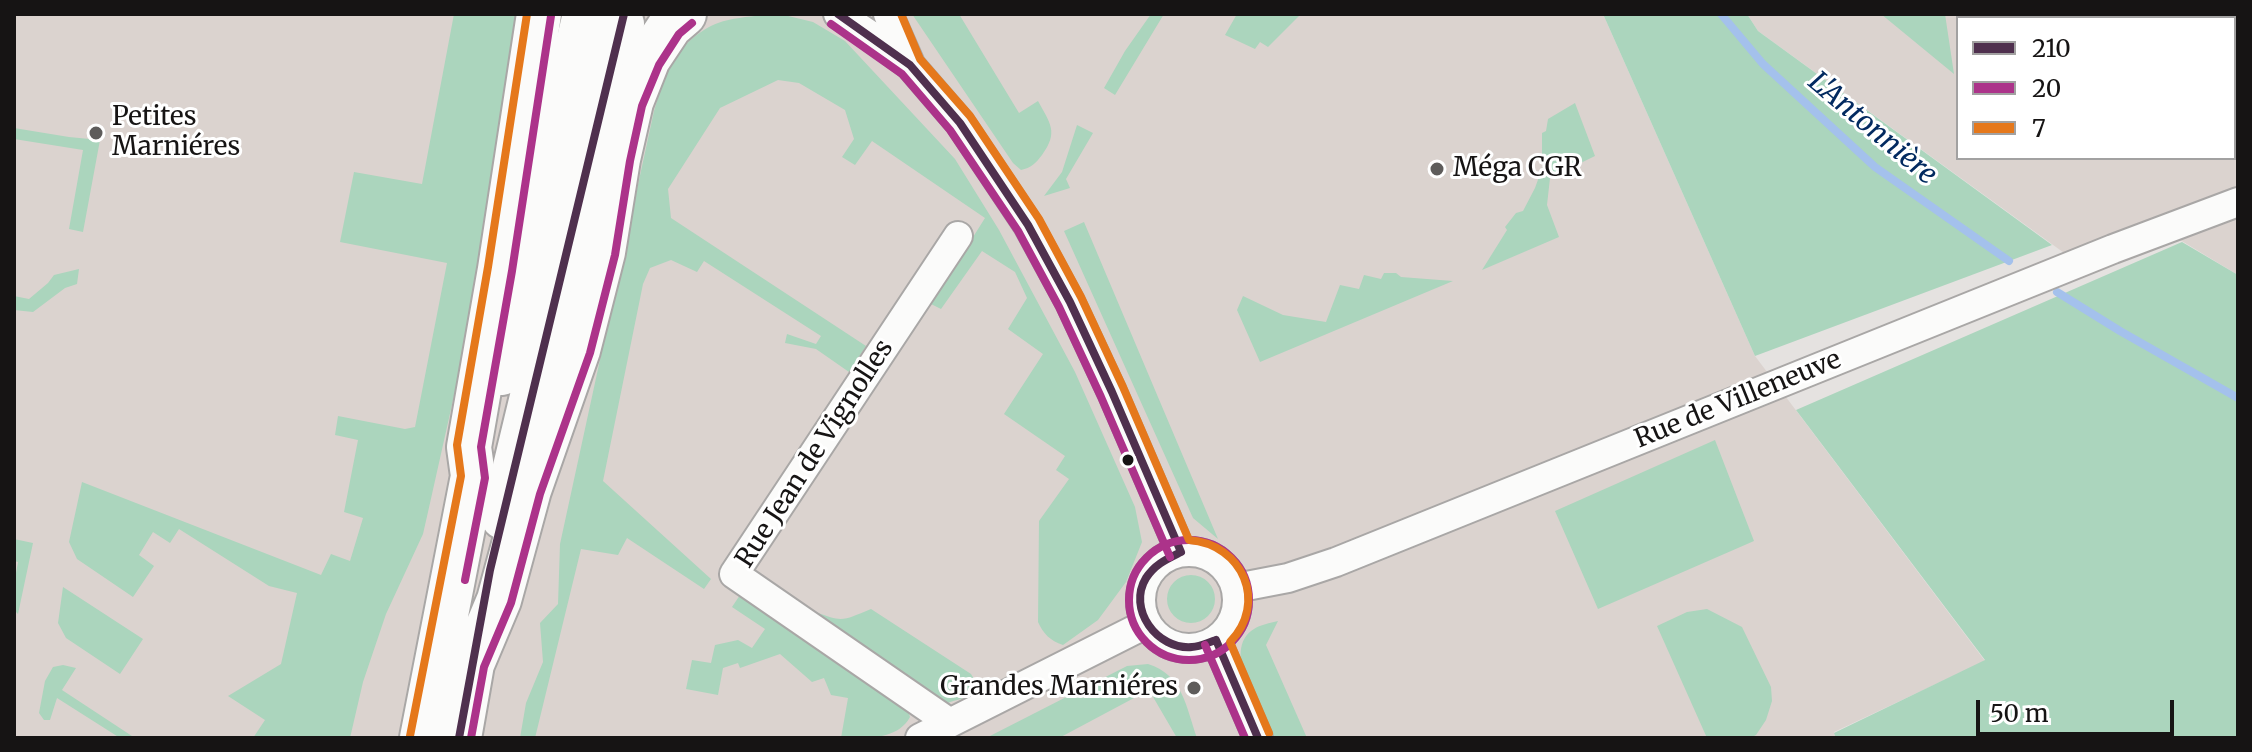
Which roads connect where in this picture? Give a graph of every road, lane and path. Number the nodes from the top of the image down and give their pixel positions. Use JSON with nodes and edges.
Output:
{"nodes":[{"id":1,"x":539,"y":14,"type":"edge"},
{"id":2,"x":684,"y":14,"type":"edge"},
{"id":3,"x":838,"y":14,"type":"edge"},
{"id":4,"x":888,"y":14,"type":"edge"},
{"id":5,"x":603,"y":19,"type":"edge"},
{"id":6,"x":910,"y":65,"type":"junction"},
{"id":7,"x":2238,"y":202,"type":"edge"},
{"id":8,"x":958,"y":236,"type":"dead end"},
{"id":9,"x":473,"y":476,"type":"junction"},
{"id":10,"x":1181,"y":552,"type":"junction"},
{"id":11,"x":1236,"y":588,"type":"junction"},
{"id":12,"x":1146,"y":624,"type":"junction"},
{"id":13,"x":1216,"y":640,"type":"junction"},
{"id":14,"x":472,"y":664,"type":"junction"},
{"id":15,"x":950,"y":723,"type":"junction"},
{"id":16,"x":422,"y":738,"type":"edge"},
{"id":17,"x":459,"y":738,"type":"edge"},
{"id":18,"x":920,"y":738,"type":"edge"},
{"id":19,"x":1258,"y":738,"type":"edge"}],
"edges":[{"from":1,"to":9,"type":"main road"},
{"from":2,"to":14,"type":"main road"},
{"from":3,"to":6,"type":"street"},
{"from":4,"to":6,"type":"street"},
{"from":5,"to":9,"type":"main road"},
{"from":5,"to":14,"type":"main road"},
{"from":6,"to":10,"type":"street"},
{"from":7,"to":11,"type":"street","name":"Rue de Villeneuve"},
{"from":8,"to":15,"type":"street","name":"Rue Jean de Vignolles"},
{"from":9,"to":16,"type":"main road"},
{"from":10,"to":11,"type":"street"},
{"from":10,"to":12,"type":"street"},
{"from":11,"to":13,"type":"street"},
{"from":12,"to":13,"type":"street"},
{"from":12,"to":15,"type":"street"},
{"from":13,"to":19,"type":"street"},
{"from":14,"to":17,"type":"main road"},
{"from":15,"to":18,"type":"street"}]}
